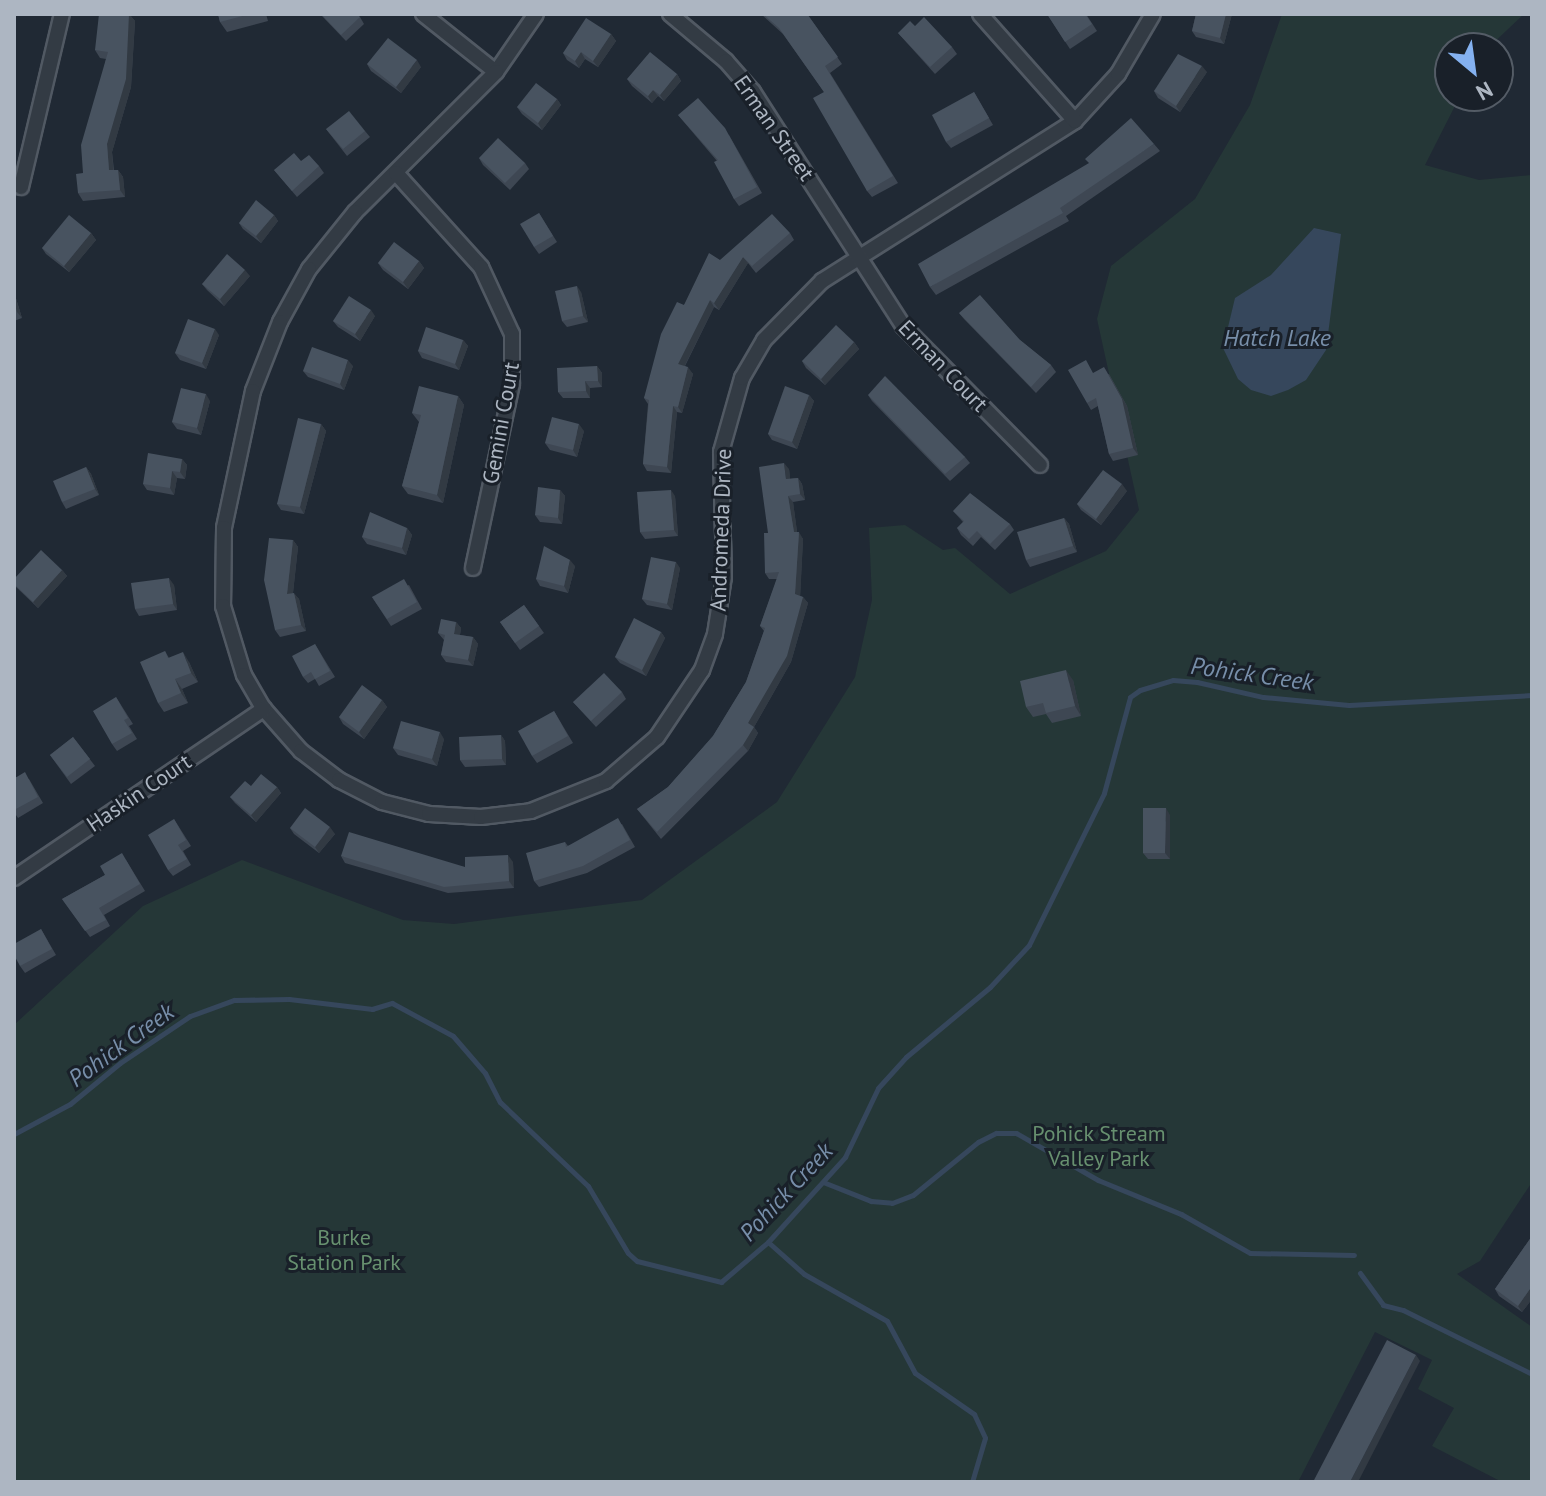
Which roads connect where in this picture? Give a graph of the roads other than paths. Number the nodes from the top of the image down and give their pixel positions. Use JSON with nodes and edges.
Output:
{"nodes":[{"id":1,"x":62,"y":14,"type":"edge"},
{"id":2,"x":423,"y":14,"type":"edge"},
{"id":3,"x":536,"y":14,"type":"edge"},
{"id":4,"x":670,"y":14,"type":"edge"},
{"id":5,"x":980,"y":14,"type":"edge"},
{"id":6,"x":1153,"y":14,"type":"edge"},
{"id":7,"x":496,"y":72,"type":"junction"},
{"id":8,"x":1075,"y":121,"type":"junction"},
{"id":9,"x":396,"y":173,"type":"junction"},
{"id":10,"x":21,"y":187,"type":"dead end"},
{"id":11,"x":858,"y":259,"type":"junction"},
{"id":12,"x":1040,"y":465,"type":"dead end"},
{"id":13,"x":473,"y":568,"type":"dead end"},
{"id":14,"x":264,"y":709,"type":"junction"},
{"id":15,"x":14,"y":878,"type":"edge"}],
"edges":[{"from":1,"to":10,"type":"street"},
{"from":2,"to":7,"type":"street"},
{"from":3,"to":7,"type":"street","name":"Andromeda Drive"},
{"from":4,"to":11,"type":"street","name":"Erman Street"},
{"from":5,"to":8,"type":"street"},
{"from":6,"to":8,"type":"street","name":"Andromeda Drive"},
{"from":7,"to":9,"type":"street","name":"Andromeda Drive"},
{"from":8,"to":11,"type":"street","name":"Andromeda Drive"},
{"from":9,"to":13,"type":"street","name":"Gemini Court"},
{"from":9,"to":14,"type":"street","name":"Andromeda Drive"},
{"from":11,"to":12,"type":"street","name":"Erman Court"},
{"from":11,"to":14,"type":"street","name":"Andromeda Drive"},
{"from":14,"to":15,"type":"street","name":"Haskin Court"}]}
